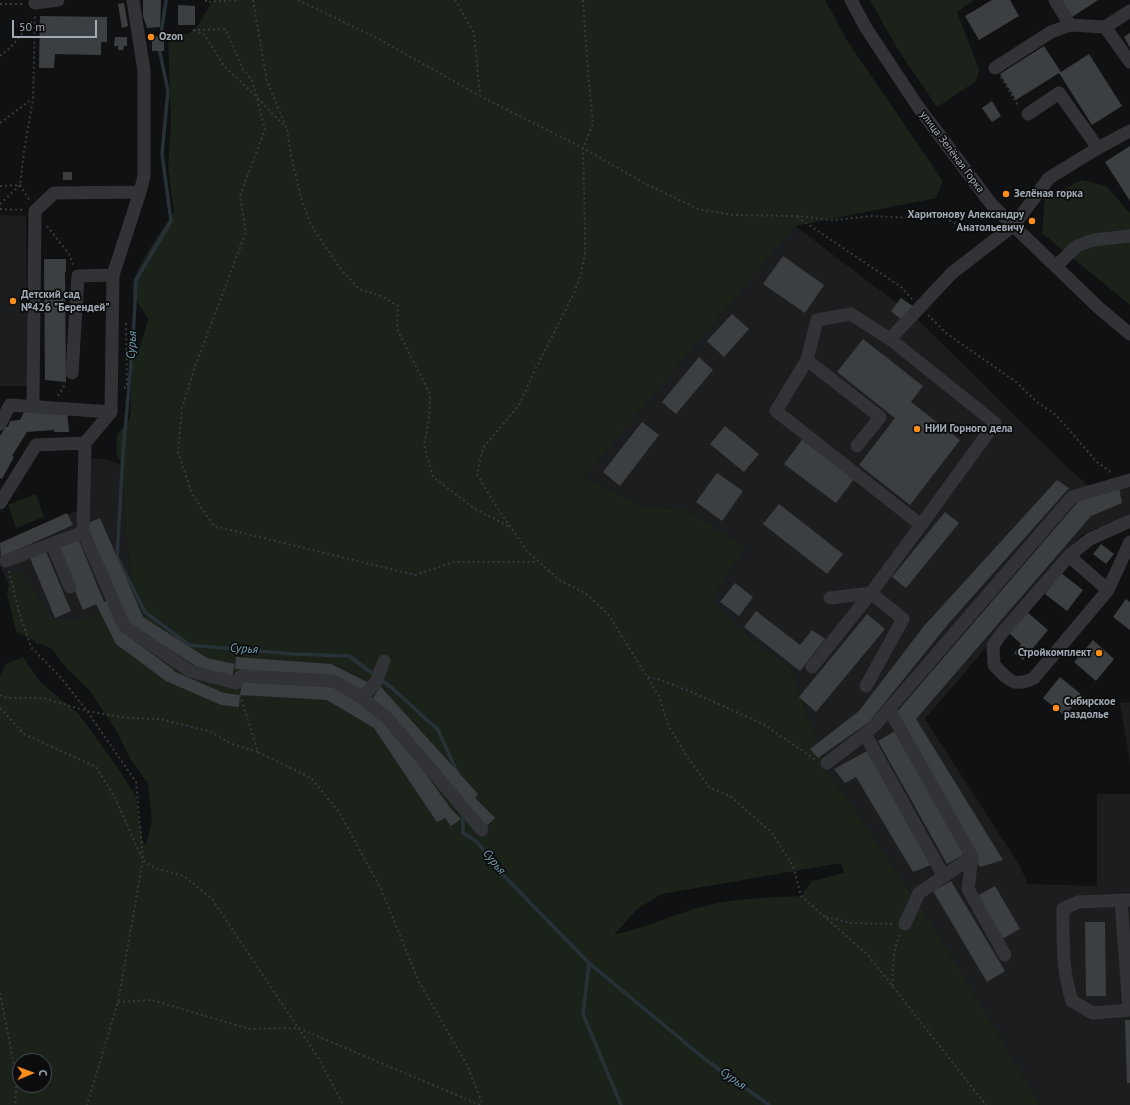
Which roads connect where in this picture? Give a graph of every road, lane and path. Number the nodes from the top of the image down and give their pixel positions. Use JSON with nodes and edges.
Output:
{"nodes":[{"id":1,"x":58,"y":0,"type":"edge"},
{"id":2,"x":133,"y":0,"type":"edge"},
{"id":3,"x":206,"y":0,"type":"edge"},
{"id":4,"x":239,"y":0,"type":"edge"},
{"id":5,"x":253,"y":0,"type":"edge"},
{"id":6,"x":298,"y":0,"type":"edge"},
{"id":7,"x":455,"y":0,"type":"edge"},
{"id":8,"x":583,"y":0,"type":"edge"},
{"id":9,"x":851,"y":0,"type":"edge"},
{"id":10,"x":1055,"y":0,"type":"edge"},
{"id":11,"x":35,"y":3,"type":"junction"},
{"id":12,"x":0,"y":4,"type":"edge"},
{"id":13,"x":1130,"y":11,"type":"edge"},
{"id":14,"x":34,"y":18,"type":"junction"},
{"id":15,"x":1070,"y":25,"type":"junction"},
{"id":16,"x":1105,"y":27,"type":"junction"},
{"id":17,"x":0,"y":56,"type":"edge"},
{"id":18,"x":1130,"y":62,"type":"edge"},
{"id":19,"x":995,"y":68,"type":"joint"},
{"id":20,"x":480,"y":96,"type":"junction"},
{"id":21,"x":257,"y":98,"type":"junction"},
{"id":22,"x":33,"y":99,"type":"junction"},
{"id":23,"x":1028,"y":114,"type":"joint"},
{"id":24,"x":0,"y":124,"type":"edge"},
{"id":25,"x":287,"y":129,"type":"junction"},
{"id":26,"x":1130,"y":131,"type":"edge"},
{"id":27,"x":583,"y":148,"type":"junction"},
{"id":28,"x":1098,"y":148,"type":"junction"},
{"id":29,"x":20,"y":185,"type":"junction"},
{"id":30,"x":0,"y":186,"type":"edge"},
{"id":31,"x":140,"y":192,"type":"junction"},
{"id":32,"x":0,"y":204,"type":"edge"},
{"id":33,"x":0,"y":210,"type":"edge"},
{"id":34,"x":36,"y":211,"type":"junction"},
{"id":35,"x":796,"y":216,"type":"junction"},
{"id":36,"x":1014,"y":225,"type":"junction"},
{"id":37,"x":1130,"y":236,"type":"edge"},
{"id":38,"x":1056,"y":266,"type":"junction"},
{"id":39,"x":113,"y":275,"type":"junction"},
{"id":40,"x":78,"y":276,"type":"junction"},
{"id":41,"x":920,"y":306,"type":"junction"},
{"id":42,"x":1130,"y":334,"type":"edge"},
{"id":43,"x":890,"y":339,"type":"junction"},
{"id":44,"x":807,"y":360,"type":"junction"},
{"id":45,"x":72,"y":373,"type":"joint"},
{"id":46,"x":33,"y":398,"type":"dead end"},
{"id":47,"x":5,"y":406,"type":"edge"},
{"id":48,"x":51,"y":408,"type":"junction"},
{"id":49,"x":111,"y":412,"type":"junction"},
{"id":50,"x":0,"y":424,"type":"edge"},
{"id":51,"x":85,"y":444,"type":"junction"},
{"id":52,"x":857,"y":446,"type":"dead end"},
{"id":53,"x":1127,"y":481,"type":"edge"},
{"id":54,"x":0,"y":503,"type":"edge"},
{"id":55,"x":1130,"y":521,"type":"edge"},
{"id":56,"x":921,"y":525,"type":"junction"},
{"id":57,"x":511,"y":528,"type":"junction"},
{"id":58,"x":83,"y":532,"type":"junction"},
{"id":59,"x":1130,"y":542,"type":"edge"},
{"id":60,"x":52,"y":544,"type":"junction"},
{"id":61,"x":1069,"y":556,"type":"junction"},
{"id":62,"x":6,"y":561,"type":"joint"},
{"id":63,"x":539,"y":562,"type":"junction"},
{"id":64,"x":70,"y":587,"type":"dead end"},
{"id":65,"x":1108,"y":590,"type":"junction"},
{"id":66,"x":871,"y":594,"type":"junction"},
{"id":67,"x":830,"y":598,"type":"dead end"},
{"id":68,"x":384,"y":661,"type":"dead end"},
{"id":69,"x":812,"y":667,"type":"dead end"},
{"id":70,"x":648,"y":677,"type":"junction"},
{"id":71,"x":866,"y":686,"type":"dead end"},
{"id":72,"x":0,"y":695,"type":"edge"},
{"id":73,"x":240,"y":695,"type":"dead end"},
{"id":74,"x":362,"y":698,"type":"junction"},
{"id":75,"x":0,"y":708,"type":"edge"},
{"id":76,"x":889,"y":709,"type":"junction"},
{"id":77,"x":87,"y":711,"type":"junction"},
{"id":78,"x":865,"y":734,"type":"junction"},
{"id":79,"x":258,"y":752,"type":"junction"},
{"id":80,"x":827,"y":763,"type":"joint"},
{"id":81,"x":482,"y":830,"type":"dead end"},
{"id":82,"x":972,"y":857,"type":"junction"},
{"id":83,"x":143,"y":860,"type":"junction"},
{"id":84,"x":943,"y":875,"type":"junction"},
{"id":85,"x":1126,"y":900,"type":"edge"},
{"id":86,"x":825,"y":917,"type":"junction"},
{"id":87,"x":905,"y":924,"type":"junction"},
{"id":88,"x":1005,"y":954,"type":"dead end"},
{"id":89,"x":893,"y":986,"type":"junction"},
{"id":90,"x":0,"y":993,"type":"edge"},
{"id":91,"x":118,"y":1002,"type":"junction"},
{"id":92,"x":1129,"y":1010,"type":"edge"},
{"id":93,"x":298,"y":1028,"type":"junction"},
{"id":94,"x":15,"y":1105,"type":"edge"},
{"id":95,"x":87,"y":1105,"type":"edge"},
{"id":96,"x":343,"y":1105,"type":"edge"},
{"id":97,"x":480,"y":1105,"type":"edge"},
{"id":98,"x":483,"y":1105,"type":"edge"},
{"id":99,"x":986,"y":1105,"type":"edge"}],
"edges":[{"from":1,"to":11,"type":"street"},
{"from":2,"to":31,"type":"street"},
{"from":3,"to":4,"type":"path"},
{"from":5,"to":25,"type":"path"},
{"from":6,"to":20,"type":"path"},
{"from":7,"to":20,"type":"path"},
{"from":8,"to":27,"type":"path"},
{"from":9,"to":36,"type":"street","name":"улица Зелёная Горка"},
{"from":10,"to":15,"type":"street"},
{"from":11,"to":12,"type":"path"},
{"from":11,"to":14,"type":"path"},
{"from":13,"to":16,"type":"street"},
{"from":14,"to":17,"type":"path"},
{"from":14,"to":22,"type":"path"},
{"from":15,"to":16,"type":"street"},
{"from":15,"to":19,"type":"street"},
{"from":16,"to":18,"type":"street"},
{"from":19,"to":23,"type":"path"},
{"from":20,"to":27,"type":"path"},
{"from":21,"to":21,"type":"path"},
{"from":21,"to":25,"type":"path"},
{"from":21,"to":63,"type":"path"},
{"from":22,"to":24,"type":"path"},
{"from":22,"to":29,"type":"path"},
{"from":23,"to":28,"type":"street"},
{"from":25,"to":57,"type":"path"},
{"from":26,"to":28,"type":"street"},
{"from":27,"to":35,"type":"path"},
{"from":27,"to":57,"type":"path"},
{"from":28,"to":36,"type":"street"},
{"from":29,"to":30,"type":"path"},
{"from":29,"to":32,"type":"path"},
{"from":29,"to":34,"type":"path"},
{"from":31,"to":34,"type":"street"},
{"from":31,"to":39,"type":"street"},
{"from":33,"to":34,"type":"path"},
{"from":34,"to":40,"type":"path"},
{"from":34,"to":46,"type":"street"},
{"from":35,"to":36,"type":"path"},
{"from":35,"to":41,"type":"path"},
{"from":36,"to":38,"type":"street","name":"улица Зелёная Горка"},
{"from":36,"to":41,"type":"street"},
{"from":37,"to":38,"type":"street"},
{"from":38,"to":42,"type":"street","name":"улица Зелёная Горка"},
{"from":39,"to":40,"type":"street"},
{"from":39,"to":49,"type":"street"},
{"from":40,"to":45,"type":"street"},
{"from":41,"to":43,"type":"street"},
{"from":41,"to":53,"type":"path"},
{"from":43,"to":44,"type":"street"},
{"from":43,"to":56,"type":"street"},
{"from":44,"to":52,"type":"street"},
{"from":44,"to":56,"type":"street"},
{"from":45,"to":48,"type":"path"},
{"from":47,"to":48,"type":"street"},
{"from":47,"to":50,"type":"street"},
{"from":48,"to":49,"type":"street"},
{"from":49,"to":51,"type":"street"},
{"from":51,"to":54,"type":"street"},
{"from":51,"to":58,"type":"street"},
{"from":53,"to":76,"type":"street"},
{"from":55,"to":61,"type":"street"},
{"from":56,"to":66,"type":"street"},
{"from":57,"to":63,"type":"path"},
{"from":58,"to":60,"type":"street"},
{"from":58,"to":74,"type":"street"},
{"from":59,"to":65,"type":"street"},
{"from":60,"to":62,"type":"street"},
{"from":60,"to":64,"type":"street"},
{"from":61,"to":65,"type":"street"},
{"from":61,"to":65,"type":"street"},
{"from":62,"to":77,"type":"path"},
{"from":63,"to":70,"type":"path"},
{"from":66,"to":67,"type":"street"},
{"from":66,"to":69,"type":"street"},
{"from":66,"to":71,"type":"street"},
{"from":68,"to":74,"type":"street"},
{"from":70,"to":80,"type":"path"},
{"from":70,"to":86,"type":"path"},
{"from":72,"to":77,"type":"path"},
{"from":73,"to":79,"type":"path"},
{"from":74,"to":81,"type":"street"},
{"from":75,"to":83,"type":"path"},
{"from":76,"to":78,"type":"street"},
{"from":76,"to":82,"type":"street"},
{"from":77,"to":79,"type":"path"},
{"from":77,"to":83,"type":"path"},
{"from":78,"to":80,"type":"street"},
{"from":78,"to":84,"type":"street"},
{"from":79,"to":98,"type":"path"},
{"from":82,"to":84,"type":"street"},
{"from":82,"to":88,"type":"street"},
{"from":83,"to":91,"type":"path"},
{"from":83,"to":93,"type":"path"},
{"from":84,"to":87,"type":"street"},
{"from":85,"to":92,"type":"street"},
{"from":85,"to":92,"type":"street"},
{"from":86,"to":87,"type":"path"},
{"from":86,"to":89,"type":"path"},
{"from":87,"to":89,"type":"path"},
{"from":89,"to":99,"type":"path"},
{"from":90,"to":94,"type":"path"},
{"from":91,"to":93,"type":"path"},
{"from":91,"to":95,"type":"path"},
{"from":93,"to":96,"type":"path"},
{"from":93,"to":97,"type":"path"}]}
